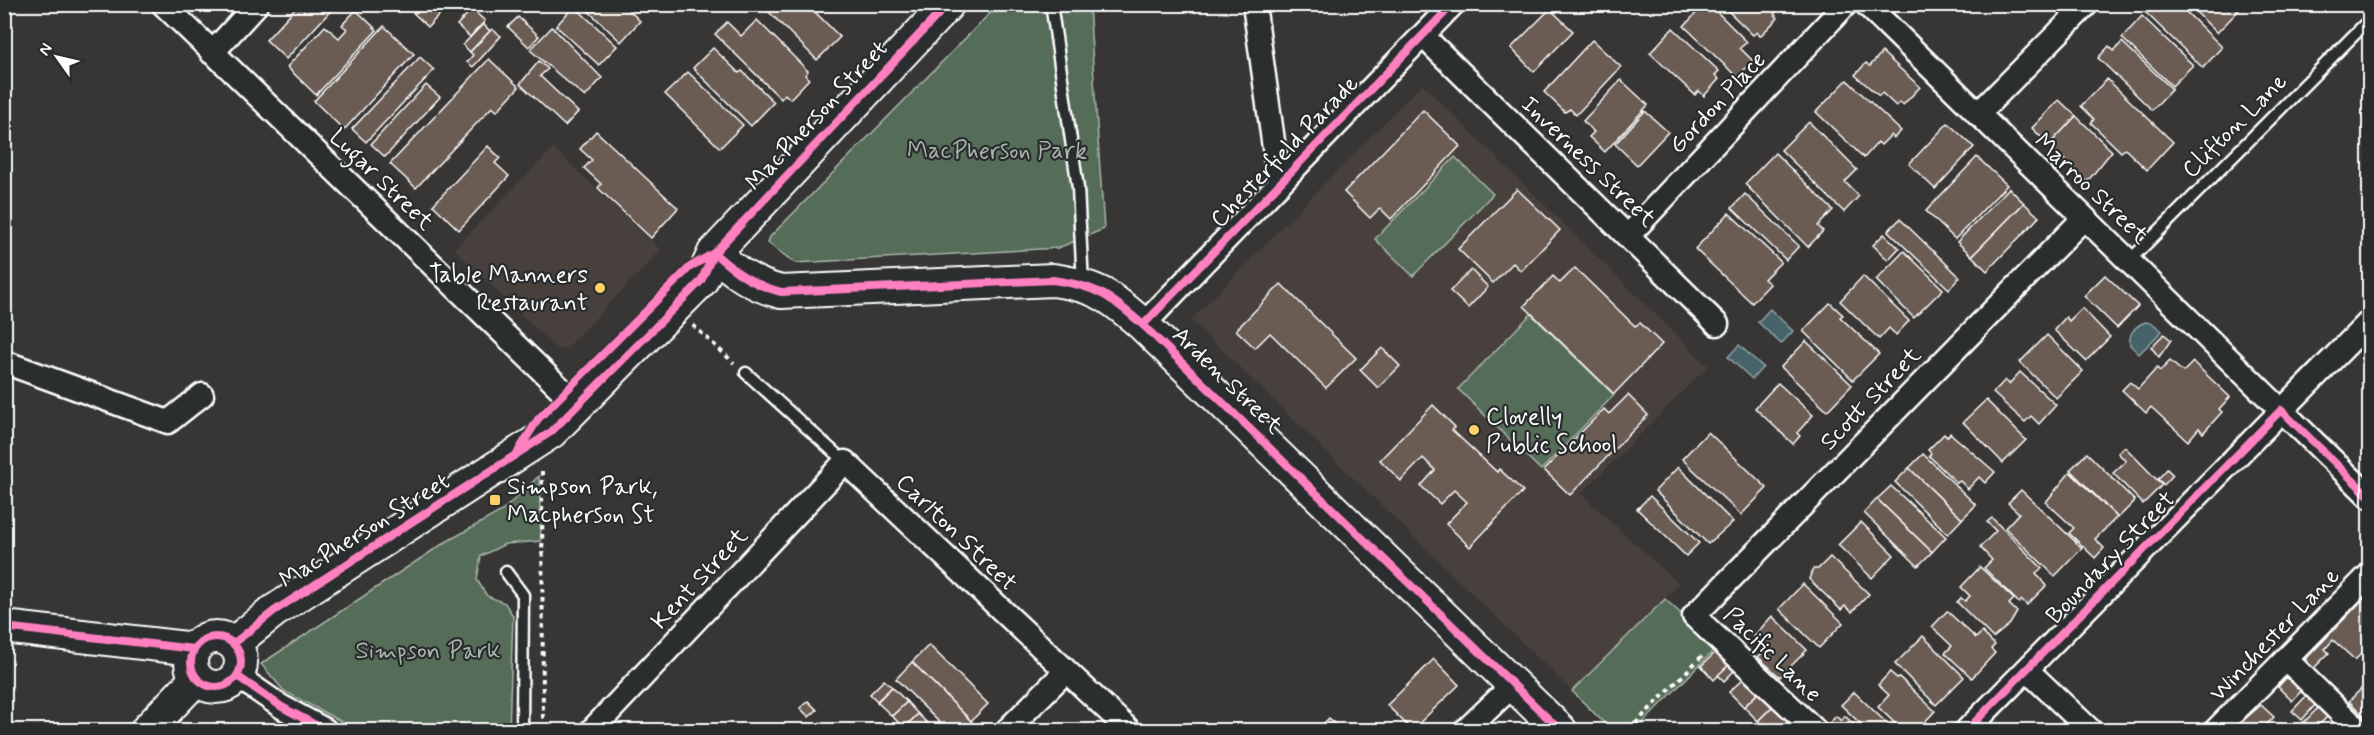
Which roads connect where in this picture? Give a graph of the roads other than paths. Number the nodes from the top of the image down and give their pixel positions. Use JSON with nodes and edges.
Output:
{"nodes":[{"id":1,"x":163,"y":4,"type":"edge"},
{"id":2,"x":257,"y":4,"type":"edge"},
{"id":3,"x":948,"y":4,"type":"edge"},
{"id":4,"x":1254,"y":4,"type":"edge"},
{"id":5,"x":1453,"y":4,"type":"edge"},
{"id":6,"x":1846,"y":4,"type":"edge"},
{"id":7,"x":1866,"y":4,"type":"edge"},
{"id":8,"x":2087,"y":4,"type":"edge"},
{"id":9,"x":1052,"y":10,"type":"dead end"},
{"id":10,"x":2370,"y":19,"type":"edge"},
{"id":11,"x":1423,"y":36,"type":"junction"},
{"id":12,"x":212,"y":52,"type":"junction"},
{"id":13,"x":1978,"y":114,"type":"junction"},
{"id":14,"x":1279,"y":184,"type":"junction"},
{"id":15,"x":2084,"y":218,"type":"junction"},
{"id":16,"x":1628,"y":236,"type":"junction"},
{"id":17,"x":714,"y":253,"type":"junction"},
{"id":18,"x":2129,"y":261,"type":"junction"},
{"id":19,"x":1083,"y":284,"type":"junction"},
{"id":20,"x":2370,"y":321,"type":"edge"},
{"id":21,"x":1717,"y":324,"type":"dead end"},
{"id":22,"x":1143,"y":325,"type":"junction"},
{"id":23,"x":4,"y":362,"type":"edge"},
{"id":24,"x":746,"y":373,"type":"road end"},
{"id":25,"x":564,"y":392,"type":"junction"},
{"id":26,"x":202,"y":395,"type":"dead end"},
{"id":27,"x":2281,"y":410,"type":"junction"},
{"id":28,"x":530,"y":460,"type":"junction"},
{"id":29,"x":845,"y":462,"type":"junction"},
{"id":30,"x":2370,"y":496,"type":"edge"},
{"id":31,"x":506,"y":572,"type":"dead end"},
{"id":32,"x":2370,"y":574,"type":"edge"},
{"id":33,"x":1694,"y":616,"type":"joint"},
{"id":34,"x":4,"y":627,"type":"edge"},
{"id":35,"x":234,"y":643,"type":"junction"},
{"id":36,"x":2286,"y":659,"type":"junction"},
{"id":37,"x":196,"y":664,"type":"junction"},
{"id":38,"x":2027,"y":670,"type":"junction"},
{"id":39,"x":1065,"y":672,"type":"junction"},
{"id":40,"x":237,"y":676,"type":"junction"},
{"id":41,"x":1513,"y":685,"type":"junction"},
{"id":42,"x":147,"y":730,"type":"edge"},
{"id":43,"x":324,"y":730,"type":"edge"},
{"id":44,"x":522,"y":730,"type":"edge"},
{"id":45,"x":592,"y":730,"type":"edge"},
{"id":46,"x":1007,"y":730,"type":"edge"},
{"id":47,"x":1129,"y":730,"type":"edge"},
{"id":48,"x":1466,"y":730,"type":"edge"},
{"id":49,"x":1560,"y":730,"type":"edge"},
{"id":50,"x":1815,"y":730,"type":"edge"},
{"id":51,"x":1967,"y":730,"type":"edge"},
{"id":52,"x":2090,"y":730,"type":"edge"},
{"id":53,"x":2216,"y":730,"type":"edge"},
{"id":54,"x":2358,"y":730,"type":"edge"}],
"edges":[{"from":1,"to":12,"type":"street","name":"Lugar Street"},
{"from":2,"to":12,"type":"street"},
{"from":3,"to":17,"type":"main road","name":"MacPherson Street"},
{"from":4,"to":14,"type":"street"},
{"from":5,"to":11,"type":"street","name":"Chesterfield Parade"},
{"from":6,"to":16,"type":"street","name":"Gordon Place"},
{"from":7,"to":13,"type":"street","name":"Marroo Street"},
{"from":8,"to":13,"type":"street"},
{"from":9,"to":19,"type":"lane"},
{"from":10,"to":18,"type":"lane","name":"Clifton Lane"},
{"from":11,"to":14,"type":"street","name":"Chesterfield Parade"},
{"from":11,"to":16,"type":"street","name":"Inverness Street"},
{"from":12,"to":25,"type":"street","name":"Lugar Street"},
{"from":13,"to":15,"type":"street","name":"Marroo Street"},
{"from":14,"to":22,"type":"street","name":"Chesterfield Parade"},
{"from":15,"to":18,"type":"street","name":"Marroo Street"},
{"from":15,"to":33,"type":"street","name":"Scott Street"},
{"from":16,"to":21,"type":"street","name":"Inverness Street"},
{"from":17,"to":19,"type":"main road","name":"Arden Street"},
{"from":17,"to":25,"type":"main road","name":"MacPherson Street"},
{"from":17,"to":28,"type":"main road","name":"MacPherson Street"},
{"from":18,"to":27,"type":"street","name":"Marroo Street"},
{"from":19,"to":22,"type":"main road","name":"Arden Street"},
{"from":20,"to":27,"type":"street","name":"Boundary Street"},
{"from":22,"to":41,"type":"main road","name":"Arden Street"},
{"from":23,"to":26,"type":"street"},
{"from":24,"to":29,"type":"lane","name":"Carlton Street"},
{"from":25,"to":28,"type":"main road","name":"MacPherson Street"},
{"from":27,"to":30,"type":"street","name":"Marroo Street"},
{"from":27,"to":38,"type":"street","name":"Boundary Street"},
{"from":28,"to":35,"type":"main road","name":"MacPherson Street"},
{"from":29,"to":39,"type":"street","name":"Carlton Street"},
{"from":29,"to":45,"type":"street","name":"Kent Street"},
{"from":31,"to":44,"type":"lane"},
{"from":32,"to":36,"type":"street","name":"Winchester Lane"},
{"from":33,"to":50,"type":"street","name":"Pacific Lane"},
{"from":34,"to":37,"type":"main road"},
{"from":35,"to":37,"type":"main road"},
{"from":35,"to":40,"type":"main road"},
{"from":36,"to":53,"type":"street","name":"Winchester Lane"},
{"from":36,"to":54,"type":"street"},
{"from":37,"to":40,"type":"main road"},
{"from":37,"to":42,"type":"main road"},
{"from":38,"to":51,"type":"street","name":"Boundary Street"},
{"from":38,"to":52,"type":"street"},
{"from":39,"to":46,"type":"street"},
{"from":39,"to":47,"type":"street","name":"Carlton Street"},
{"from":40,"to":43,"type":"street"},
{"from":41,"to":48,"type":"street"},
{"from":41,"to":49,"type":"main road","name":"Arden Street"}]}
